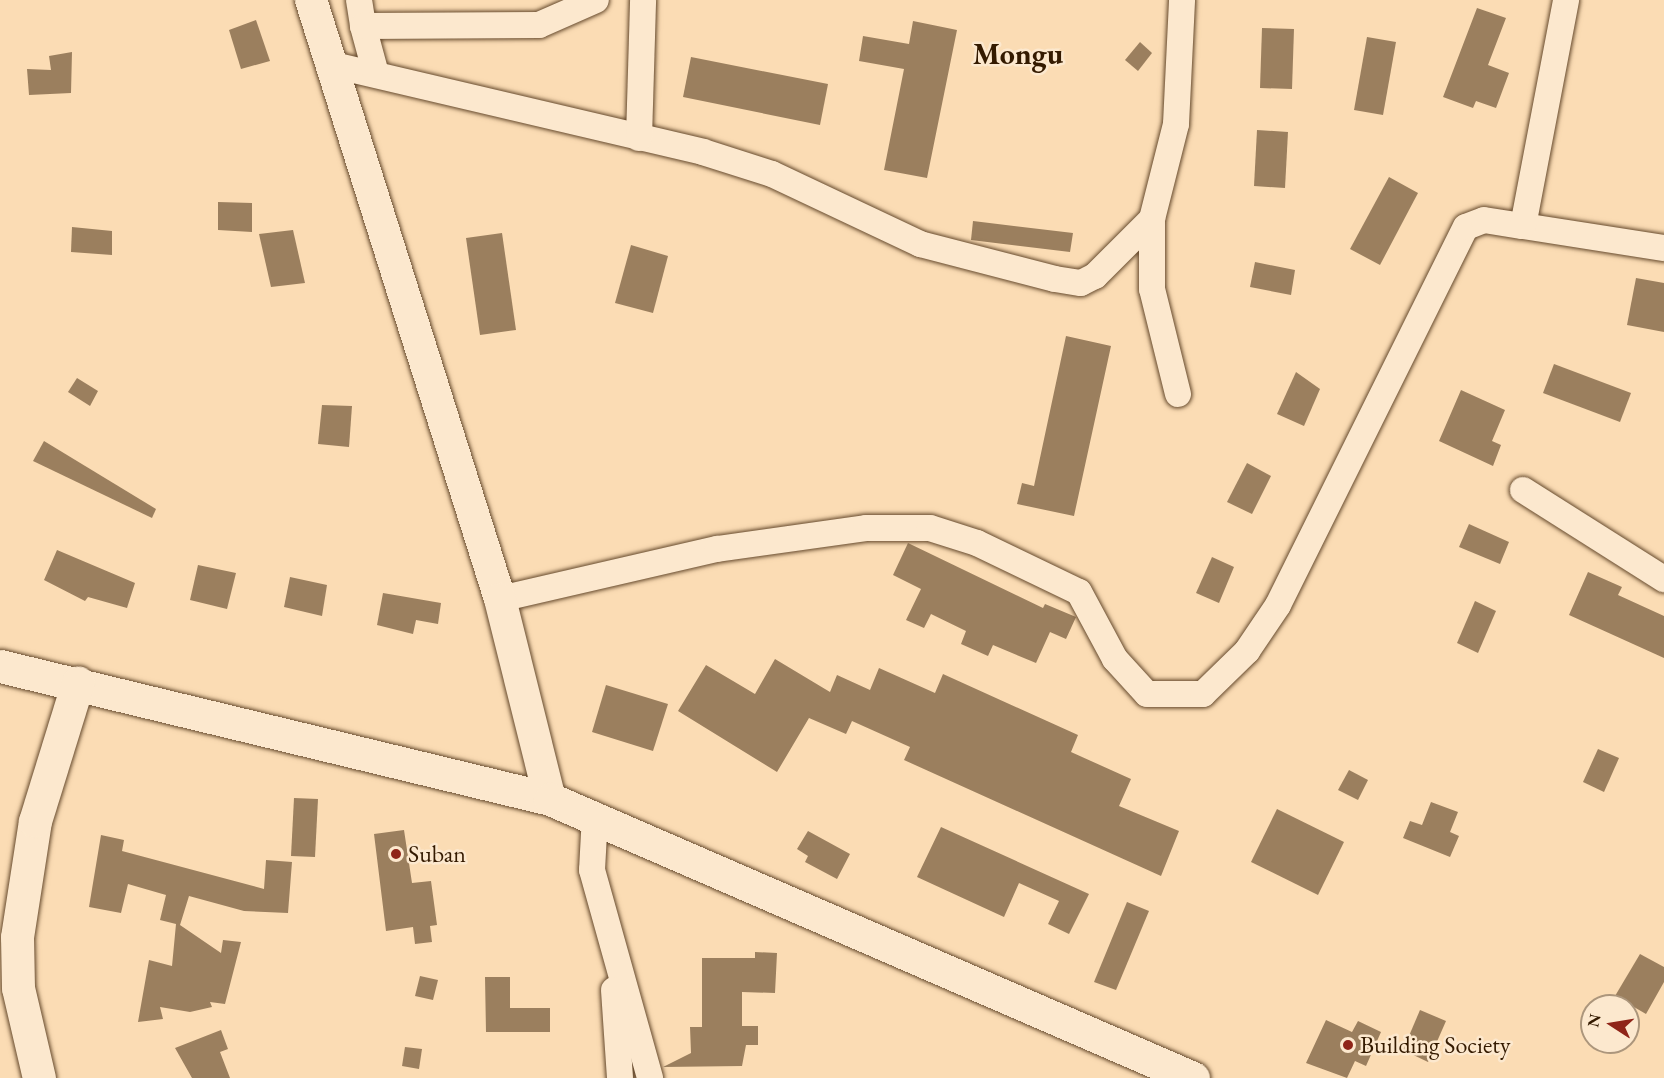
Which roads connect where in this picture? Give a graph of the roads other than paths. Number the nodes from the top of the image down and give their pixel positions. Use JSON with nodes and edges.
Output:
{"nodes":[{"id":1,"x":311,"y":0,"type":"edge"},
{"id":2,"x":358,"y":0,"type":"edge"},
{"id":3,"x":596,"y":0,"type":"edge"},
{"id":4,"x":644,"y":0,"type":"edge"},
{"id":5,"x":1182,"y":0,"type":"edge"},
{"id":6,"x":1566,"y":0,"type":"edge"},
{"id":7,"x":363,"y":26,"type":"junction"},
{"id":8,"x":333,"y":65,"type":"junction"},
{"id":9,"x":376,"y":74,"type":"junction"},
{"id":10,"x":639,"y":138,"type":"junction"},
{"id":11,"x":1152,"y":219,"type":"junction"},
{"id":12,"x":1524,"y":226,"type":"junction"},
{"id":13,"x":1664,"y":248,"type":"edge"},
{"id":14,"x":1178,"y":394,"type":"dead end"},
{"id":15,"x":1523,"y":490,"type":"dead end"},
{"id":16,"x":1664,"y":579,"type":"edge"},
{"id":17,"x":500,"y":599,"type":"junction"},
{"id":18,"x":0,"y":666,"type":"edge"},
{"id":19,"x":78,"y":682,"type":"junction"},
{"id":20,"x":550,"y":799,"type":"junction"},
{"id":21,"x":595,"y":815,"type":"junction"},
{"id":22,"x":617,"y":966,"type":"junction"},
{"id":23,"x":39,"y":1078,"type":"edge"},
{"id":24,"x":620,"y":1078,"type":"edge"},
{"id":25,"x":650,"y":1078,"type":"edge"},
{"id":26,"x":1193,"y":1078,"type":"edge"}],
"edges":[{"from":1,"to":8,"type":"street"},
{"from":2,"to":7,"type":"street"},
{"from":3,"to":7,"type":"street"},
{"from":4,"to":10,"type":"street"},
{"from":5,"to":11,"type":"street"},
{"from":6,"to":12,"type":"street"},
{"from":7,"to":9,"type":"street"},
{"from":8,"to":9,"type":"street"},
{"from":8,"to":17,"type":"street"},
{"from":9,"to":10,"type":"street"},
{"from":10,"to":11,"type":"street"},
{"from":11,"to":14,"type":"street"},
{"from":12,"to":13,"type":"street"},
{"from":12,"to":17,"type":"street"},
{"from":15,"to":16,"type":"street"},
{"from":17,"to":20,"type":"street"},
{"from":18,"to":19,"type":"main road"},
{"from":19,"to":20,"type":"main road"},
{"from":19,"to":23,"type":"main road"},
{"from":20,"to":21,"type":"main road"},
{"from":21,"to":22,"type":"street"},
{"from":21,"to":26,"type":"main road"},
{"from":22,"to":24,"type":"street"},
{"from":22,"to":25,"type":"street"}]}
